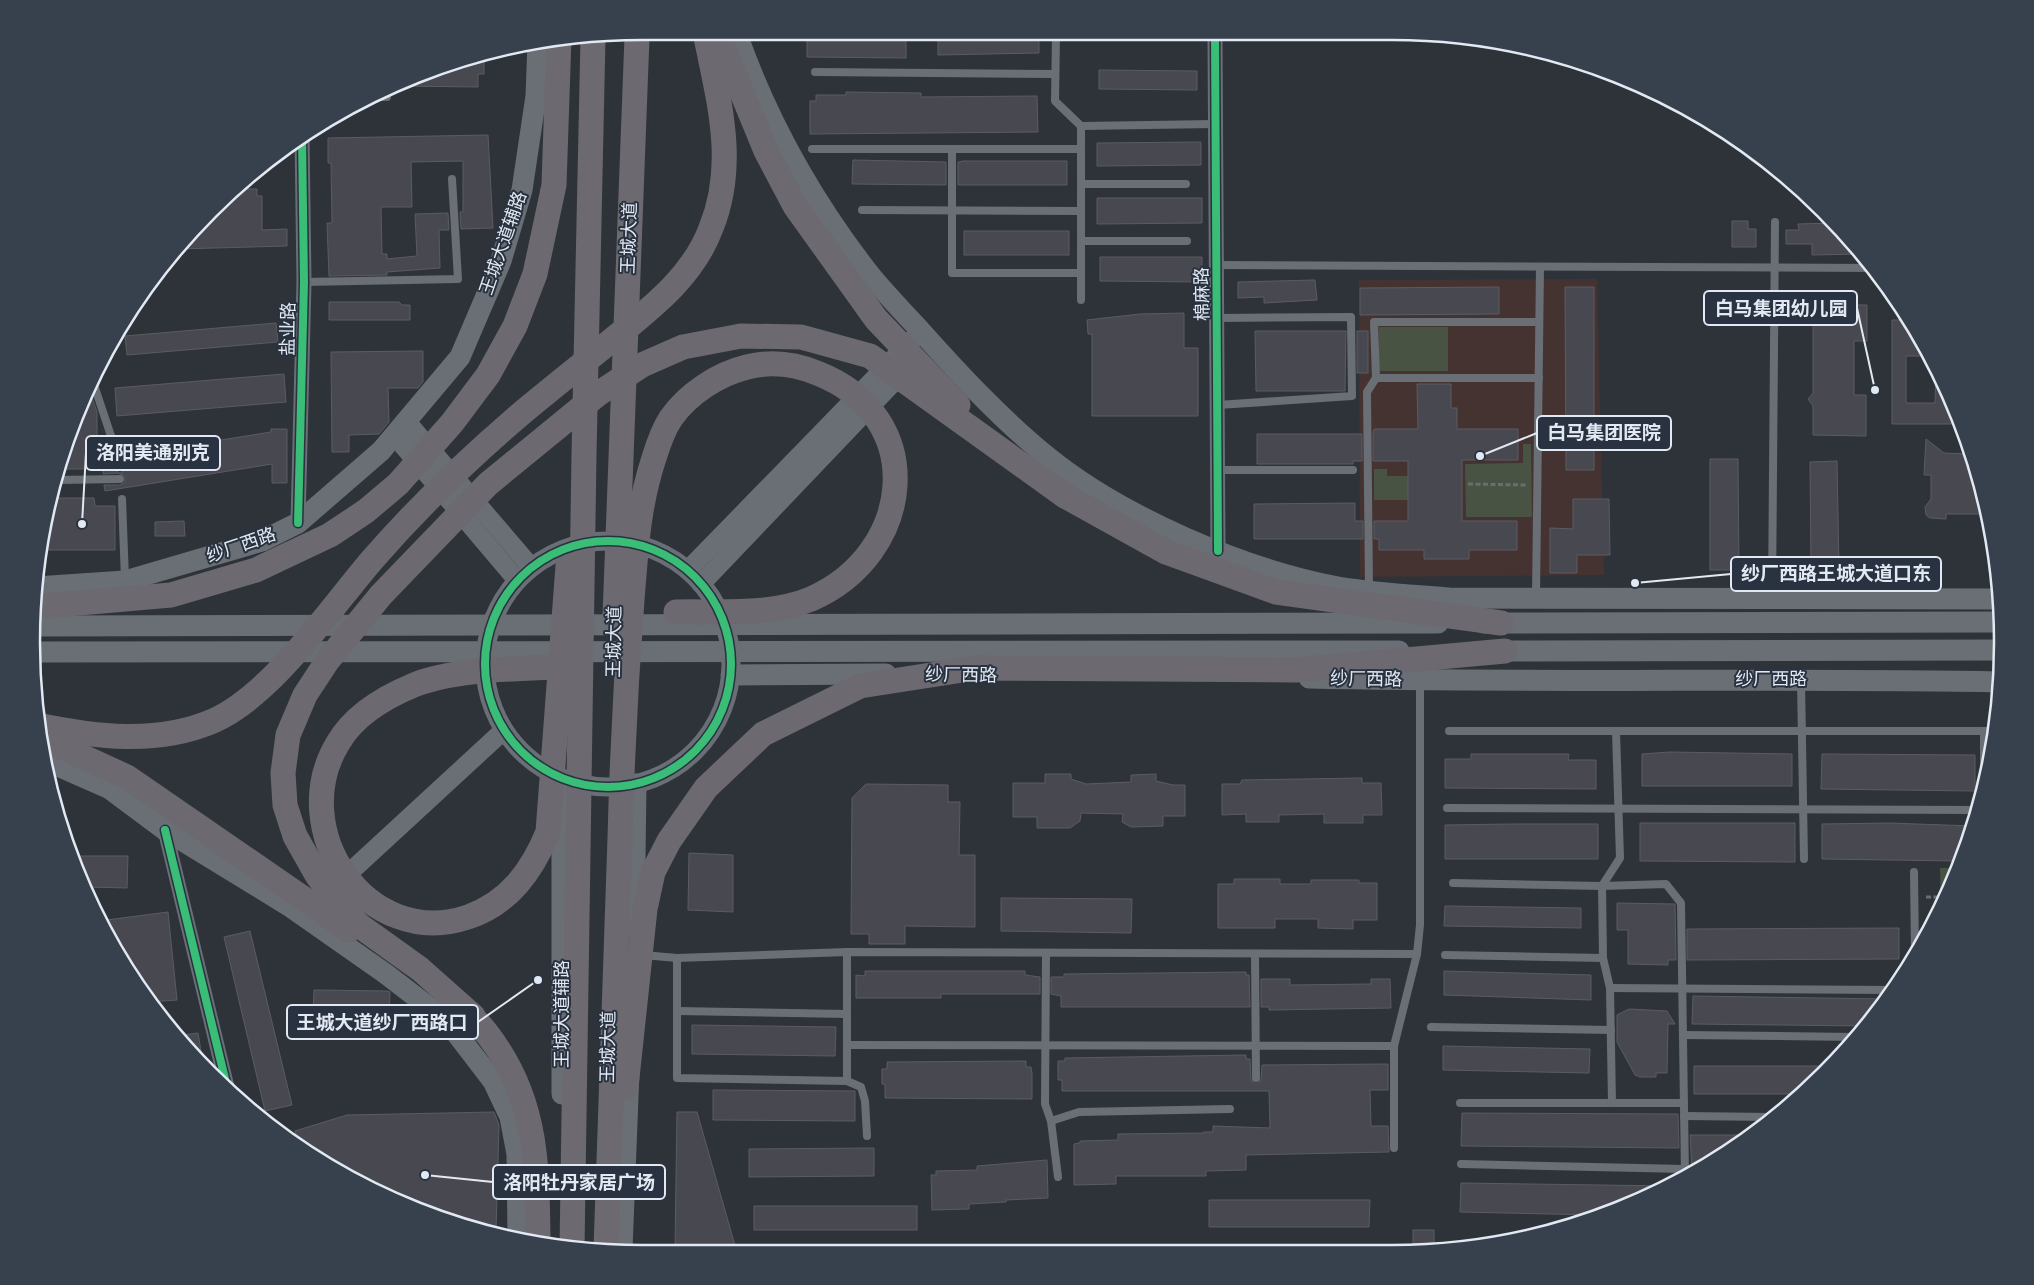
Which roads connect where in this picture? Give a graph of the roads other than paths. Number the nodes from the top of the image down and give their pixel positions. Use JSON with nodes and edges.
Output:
{"nodes":[{"id":1,"x":637,"y":40,"type":"edge"},
{"id":2,"x":707,"y":40,"type":"edge"},
{"id":3,"x":721,"y":40,"type":"edge"},
{"id":4,"x":740,"y":40,"type":"edge"},
{"id":5,"x":1056,"y":40,"type":"edge"},
{"id":6,"x":1215,"y":40,"type":"edge"},
{"id":7,"x":593,"y":42,"type":"edge"},
{"id":8,"x":559,"y":46,"type":"edge"},
{"id":9,"x":538,"y":50,"type":"edge"},
{"id":10,"x":815,"y":72,"type":"dead end"},
{"id":11,"x":1055,"y":74,"type":"junction"},
{"id":12,"x":1216,"y":124,"type":"junction"},
{"id":13,"x":1081,"y":126,"type":"junction"},
{"id":14,"x":302,"y":146,"type":"edge"},
{"id":15,"x":812,"y":149,"type":"dead end"},
{"id":16,"x":952,"y":149,"type":"junction"},
{"id":17,"x":1081,"y":149,"type":"junction"},
{"id":18,"x":452,"y":179,"type":"dead end"},
{"id":19,"x":1081,"y":184,"type":"junction"},
{"id":20,"x":1186,"y":184,"type":"dead end"},
{"id":21,"x":862,"y":210,"type":"dead end"},
{"id":22,"x":952,"y":211,"type":"junction"},
{"id":23,"x":1081,"y":211,"type":"junction"},
{"id":24,"x":1775,"y":222,"type":"dead end"},
{"id":25,"x":1081,"y":241,"type":"junction"},
{"id":26,"x":1187,"y":241,"type":"dead end"},
{"id":27,"x":1216,"y":265,"type":"junction"},
{"id":28,"x":1540,"y":267,"type":"junction"},
{"id":29,"x":1774,"y":268,"type":"junction"},
{"id":30,"x":1863,"y":268,"type":"edge"},
{"id":31,"x":1081,"y":273,"type":"junction"},
{"id":32,"x":304,"y":282,"type":"junction"},
{"id":33,"x":1081,"y":300,"type":"dead end"},
{"id":34,"x":1218,"y":318,"type":"junction"},
{"id":35,"x":1540,"y":322,"type":"junction"},
{"id":36,"x":926,"y":337,"type":"junction"},
{"id":37,"x":1376,"y":378,"type":"junction"},
{"id":38,"x":1538,"y":378,"type":"junction"},
{"id":39,"x":96,"y":390,"type":"edge"},
{"id":40,"x":1218,"y":405,"type":"junction"},
{"id":41,"x":401,"y":429,"type":"junction"},
{"id":42,"x":584,"y":454,"type":"junction"},
{"id":43,"x":116,"y":456,"type":"dead end"},
{"id":44,"x":1218,"y":470,"type":"junction"},
{"id":45,"x":1353,"y":470,"type":"dead end"},
{"id":46,"x":120,"y":479,"type":"dead end"},
{"id":47,"x":63,"y":480,"type":"edge"},
{"id":48,"x":1065,"y":496,"type":"junction"},
{"id":49,"x":122,"y":499,"type":"dead end"},
{"id":50,"x":298,"y":523,"type":"junction"},
{"id":51,"x":1218,"y":551,"type":"junction"},
{"id":52,"x":531,"y":567,"type":"junction"},
{"id":53,"x":688,"y":570,"type":"junction"},
{"id":54,"x":517,"y":580,"type":"junction"},
{"id":55,"x":125,"y":581,"type":"junction"},
{"id":56,"x":701,"y":584,"type":"junction"},
{"id":57,"x":43,"y":586,"type":"edge"},
{"id":58,"x":1369,"y":591,"type":"junction"},
{"id":59,"x":1536,"y":598,"type":"junction"},
{"id":60,"x":1772,"y":599,"type":"junction"},
{"id":61,"x":1993,"y":599,"type":"edge"},
{"id":62,"x":41,"y":606,"type":"edge"},
{"id":63,"x":676,"y":612,"type":"joint"},
{"id":64,"x":1993,"y":622,"type":"edge"},
{"id":65,"x":1501,"y":623,"type":"junction"},
{"id":66,"x":40,"y":626,"type":"edge"},
{"id":67,"x":398,"y":626,"type":"junction"},
{"id":68,"x":1505,"y":650,"type":"junction"},
{"id":69,"x":1994,"y":650,"type":"edge"},
{"id":70,"x":909,"y":651,"type":"junction"},
{"id":71,"x":40,"y":652,"type":"edge"},
{"id":72,"x":556,"y":667,"type":"joint"},
{"id":73,"x":731,"y":675,"type":"junction"},
{"id":74,"x":1801,"y":679,"type":"junction"},
{"id":75,"x":1420,"y":680,"type":"junction"},
{"id":76,"x":1993,"y":682,"type":"edge"},
{"id":77,"x":46,"y":726,"type":"edge"},
{"id":78,"x":503,"y":730,"type":"junction"},
{"id":79,"x":1449,"y":730,"type":"dead end"},
{"id":80,"x":1616,"y":730,"type":"junction"},
{"id":81,"x":1802,"y":730,"type":"junction"},
{"id":82,"x":1984,"y":731,"type":"junction"},
{"id":83,"x":1987,"y":731,"type":"edge"},
{"id":84,"x":49,"y":742,"type":"edge"},
{"id":85,"x":1984,"y":749,"type":"edge"},
{"id":86,"x":53,"y":764,"type":"edge"},
{"id":87,"x":562,"y":779,"type":"junction"},
{"id":88,"x":636,"y":784,"type":"junction"},
{"id":89,"x":1447,"y":808,"type":"dead end"},
{"id":90,"x":1618,"y":809,"type":"junction"},
{"id":91,"x":1803,"y":809,"type":"junction"},
{"id":92,"x":1970,"y":810,"type":"edge"},
{"id":93,"x":165,"y":830,"type":"junction"},
{"id":94,"x":1804,"y":858,"type":"dead end"},
{"id":95,"x":1914,"y":872,"type":"dead end"},
{"id":96,"x":1452,"y":883,"type":"dead end"},
{"id":97,"x":1602,"y":886,"type":"junction"},
{"id":98,"x":302,"y":916,"type":"junction"},
{"id":99,"x":1917,"y":936,"type":"edge"},
{"id":100,"x":847,"y":952,"type":"junction"},
{"id":101,"x":1046,"y":953,"type":"junction"},
{"id":102,"x":634,"y":954,"type":"junction"},
{"id":103,"x":1255,"y":954,"type":"junction"},
{"id":104,"x":1417,"y":954,"type":"junction"},
{"id":105,"x":1446,"y":955,"type":"dead end"},
{"id":106,"x":677,"y":958,"type":"junction"},
{"id":107,"x":1602,"y":958,"type":"junction"},
{"id":108,"x":1610,"y":988,"type":"junction"},
{"id":109,"x":1682,"y":988,"type":"junction"},
{"id":110,"x":1883,"y":990,"type":"edge"},
{"id":111,"x":677,"y":1011,"type":"junction"},
{"id":112,"x":847,"y":1014,"type":"junction"},
{"id":113,"x":473,"y":1016,"type":"junction"},
{"id":114,"x":1431,"y":1027,"type":"dead end"},
{"id":115,"x":1611,"y":1030,"type":"junction"},
{"id":116,"x":1683,"y":1035,"type":"junction"},
{"id":117,"x":1847,"y":1037,"type":"edge"},
{"id":118,"x":847,"y":1045,"type":"junction"},
{"id":119,"x":1046,"y":1045,"type":"junction"},
{"id":120,"x":1256,"y":1045,"type":"junction"},
{"id":121,"x":1394,"y":1046,"type":"junction"},
{"id":122,"x":225,"y":1077,"type":"edge"},
{"id":123,"x":1256,"y":1078,"type":"dead end"},
{"id":124,"x":847,"y":1081,"type":"junction"},
{"id":125,"x":1612,"y":1103,"type":"junction"},
{"id":126,"x":1684,"y":1103,"type":"junction"},
{"id":127,"x":1460,"y":1104,"type":"dead end"},
{"id":128,"x":1230,"y":1109,"type":"dead end"},
{"id":129,"x":1684,"y":1116,"type":"junction"},
{"id":130,"x":1762,"y":1117,"type":"edge"},
{"id":131,"x":1051,"y":1121,"type":"junction"},
{"id":132,"x":867,"y":1136,"type":"dead end"},
{"id":133,"x":1394,"y":1148,"type":"dead end"},
{"id":134,"x":1461,"y":1164,"type":"dead end"},
{"id":135,"x":1685,"y":1168,"type":"edge"},
{"id":136,"x":1679,"y":1172,"type":"edge"},
{"id":137,"x":1058,"y":1177,"type":"dead end"},
{"id":138,"x":518,"y":1231,"type":"edge"},
{"id":139,"x":538,"y":1235,"type":"edge"},
{"id":140,"x":561,"y":1239,"type":"edge"},
{"id":141,"x":572,"y":1241,"type":"edge"},
{"id":142,"x":607,"y":1244,"type":"edge"},
{"id":143,"x":607,"y":1244,"type":"edge"},
{"id":144,"x":608,"y":1244,"type":"edge"},
{"id":145,"x":622,"y":1244,"type":"edge"}],
"edges":[{"from":1,"to":142,"type":"highway","name":"王城大道"},
{"from":2,"to":77,"type":"highway"},
{"from":3,"to":48,"type":"highway"},
{"from":4,"to":36,"type":"main road"},
{"from":5,"to":11,"type":"lane"},
{"from":6,"to":12,"type":"street","name":"棉麻路"},
{"from":7,"to":42,"type":"highway","name":"王城大道"},
{"from":8,"to":62,"type":"highway"},
{"from":9,"to":41,"type":"main road","name":"王城大道辅路"},
{"from":10,"to":11,"type":"lane"},
{"from":11,"to":13,"type":"lane"},
{"from":12,"to":13,"type":"lane"},
{"from":12,"to":27,"type":"street","name":"棉麻路"},
{"from":13,"to":17,"type":"lane"},
{"from":14,"to":32,"type":"street","name":"盐业路"},
{"from":15,"to":16,"type":"lane"},
{"from":16,"to":17,"type":"lane"},
{"from":16,"to":22,"type":"lane"},
{"from":17,"to":19,"type":"lane"},
{"from":18,"to":32,"type":"lane"},
{"from":19,"to":20,"type":"lane"},
{"from":19,"to":23,"type":"lane"},
{"from":21,"to":22,"type":"lane"},
{"from":22,"to":23,"type":"lane"},
{"from":22,"to":31,"type":"lane"},
{"from":23,"to":25,"type":"lane"},
{"from":24,"to":29,"type":"lane"},
{"from":25,"to":26,"type":"lane"},
{"from":25,"to":31,"type":"lane"},
{"from":27,"to":28,"type":"lane"},
{"from":27,"to":34,"type":"street","name":"棉麻路"},
{"from":28,"to":29,"type":"lane"},
{"from":28,"to":35,"type":"lane"},
{"from":29,"to":30,"type":"lane"},
{"from":29,"to":60,"type":"lane"},
{"from":31,"to":33,"type":"lane"},
{"from":32,"to":50,"type":"street","name":"盐业路"},
{"from":34,"to":40,"type":"street","name":"棉麻路"},
{"from":34,"to":40,"type":"lane"},
{"from":35,"to":37,"type":"lane"},
{"from":35,"to":38,"type":"lane"},
{"from":36,"to":51,"type":"main road"},
{"from":36,"to":53,"type":"street"},
{"from":36,"to":56,"type":"street"},
{"from":37,"to":38,"type":"lane"},
{"from":37,"to":58,"type":"lane"},
{"from":38,"to":59,"type":"lane"},
{"from":39,"to":43,"type":"lane"},
{"from":40,"to":44,"type":"street","name":"棉麻路"},
{"from":41,"to":50,"type":"main road","name":"纱厂西路"},
{"from":41,"to":52,"type":"street"},
{"from":41,"to":54,"type":"street"},
{"from":42,"to":72,"type":"highway"},
{"from":42,"to":141,"type":"highway","name":"王城大道"},
{"from":44,"to":45,"type":"lane"},
{"from":44,"to":51,"type":"street","name":"棉麻路"},
{"from":46,"to":47,"type":"lane"},
{"from":48,"to":65,"type":"highway"},
{"from":48,"to":113,"type":"highway"},
{"from":49,"to":55,"type":"lane"},
{"from":50,"to":55,"type":"main road","name":"纱厂西路"},
{"from":51,"to":58,"type":"main road"},
{"from":52,"to":53,"type":"street"},
{"from":52,"to":54,"type":"street"},
{"from":53,"to":56,"type":"street"},
{"from":54,"to":78,"type":"street"},
{"from":55,"to":57,"type":"main road","name":"纱厂西路"},
{"from":56,"to":73,"type":"street"},
{"from":58,"to":59,"type":"main road"},
{"from":59,"to":60,"type":"main road"},
{"from":60,"to":61,"type":"main road"},
{"from":63,"to":67,"type":"main road"},
{"from":63,"to":143,"type":"highway"},
{"from":64,"to":65,"type":"main road"},
{"from":65,"to":67,"type":"main road"},
{"from":66,"to":67,"type":"main road"},
{"from":68,"to":69,"type":"main road"},
{"from":68,"to":70,"type":"main road"},
{"from":68,"to":144,"type":"highway"},
{"from":70,"to":71,"type":"main road"},
{"from":70,"to":72,"type":"main road"},
{"from":73,"to":75,"type":"main road","name":"纱厂西路"},
{"from":73,"to":88,"type":"street"},
{"from":74,"to":75,"type":"main road","name":"纱厂西路"},
{"from":74,"to":76,"type":"main road","name":"纱厂西路"},
{"from":74,"to":81,"type":"lane"},
{"from":75,"to":104,"type":"lane"},
{"from":78,"to":87,"type":"street"},
{"from":78,"to":98,"type":"street"},
{"from":79,"to":80,"type":"lane"},
{"from":80,"to":81,"type":"lane"},
{"from":80,"to":90,"type":"lane"},
{"from":81,"to":82,"type":"lane"},
{"from":81,"to":91,"type":"lane"},
{"from":82,"to":83,"type":"lane"},
{"from":82,"to":85,"type":"lane"},
{"from":84,"to":113,"type":"highway"},
{"from":86,"to":93,"type":"main road"},
{"from":87,"to":88,"type":"street"},
{"from":87,"to":140,"type":"main road","name":"王城大道辅路"},
{"from":88,"to":102,"type":"main road"},
{"from":89,"to":90,"type":"lane"},
{"from":90,"to":91,"type":"lane"},
{"from":90,"to":97,"type":"lane"},
{"from":91,"to":92,"type":"lane"},
{"from":91,"to":94,"type":"lane"},
{"from":93,"to":98,"type":"main road"},
{"from":93,"to":122,"type":"street"},
{"from":95,"to":99,"type":"lane"},
{"from":96,"to":97,"type":"lane"},
{"from":97,"to":107,"type":"lane"},
{"from":97,"to":109,"type":"lane"},
{"from":98,"to":138,"type":"main road"},
{"from":100,"to":101,"type":"lane"},
{"from":100,"to":106,"type":"lane"},
{"from":100,"to":112,"type":"lane"},
{"from":101,"to":103,"type":"lane"},
{"from":101,"to":119,"type":"lane"},
{"from":102,"to":106,"type":"lane"},
{"from":102,"to":145,"type":"main road"},
{"from":103,"to":104,"type":"lane"},
{"from":103,"to":120,"type":"lane"},
{"from":104,"to":121,"type":"lane"},
{"from":105,"to":107,"type":"lane"},
{"from":106,"to":111,"type":"lane"},
{"from":107,"to":108,"type":"lane"},
{"from":108,"to":109,"type":"lane"},
{"from":108,"to":115,"type":"lane"},
{"from":109,"to":110,"type":"lane"},
{"from":109,"to":116,"type":"lane"},
{"from":111,"to":112,"type":"lane"},
{"from":111,"to":124,"type":"lane"},
{"from":112,"to":118,"type":"lane"},
{"from":113,"to":139,"type":"highway"},
{"from":114,"to":115,"type":"lane"},
{"from":115,"to":125,"type":"lane"},
{"from":116,"to":117,"type":"lane"},
{"from":116,"to":126,"type":"lane"},
{"from":118,"to":119,"type":"lane"},
{"from":118,"to":124,"type":"lane"},
{"from":119,"to":120,"type":"lane"},
{"from":119,"to":131,"type":"lane"},
{"from":120,"to":121,"type":"lane"},
{"from":120,"to":123,"type":"lane"},
{"from":121,"to":133,"type":"lane"},
{"from":124,"to":132,"type":"lane"},
{"from":125,"to":126,"type":"lane"},
{"from":125,"to":127,"type":"lane"},
{"from":126,"to":129,"type":"lane"},
{"from":128,"to":131,"type":"lane"},
{"from":129,"to":130,"type":"lane"},
{"from":129,"to":135,"type":"lane"},
{"from":131,"to":137,"type":"lane"},
{"from":134,"to":136,"type":"lane"}]}
